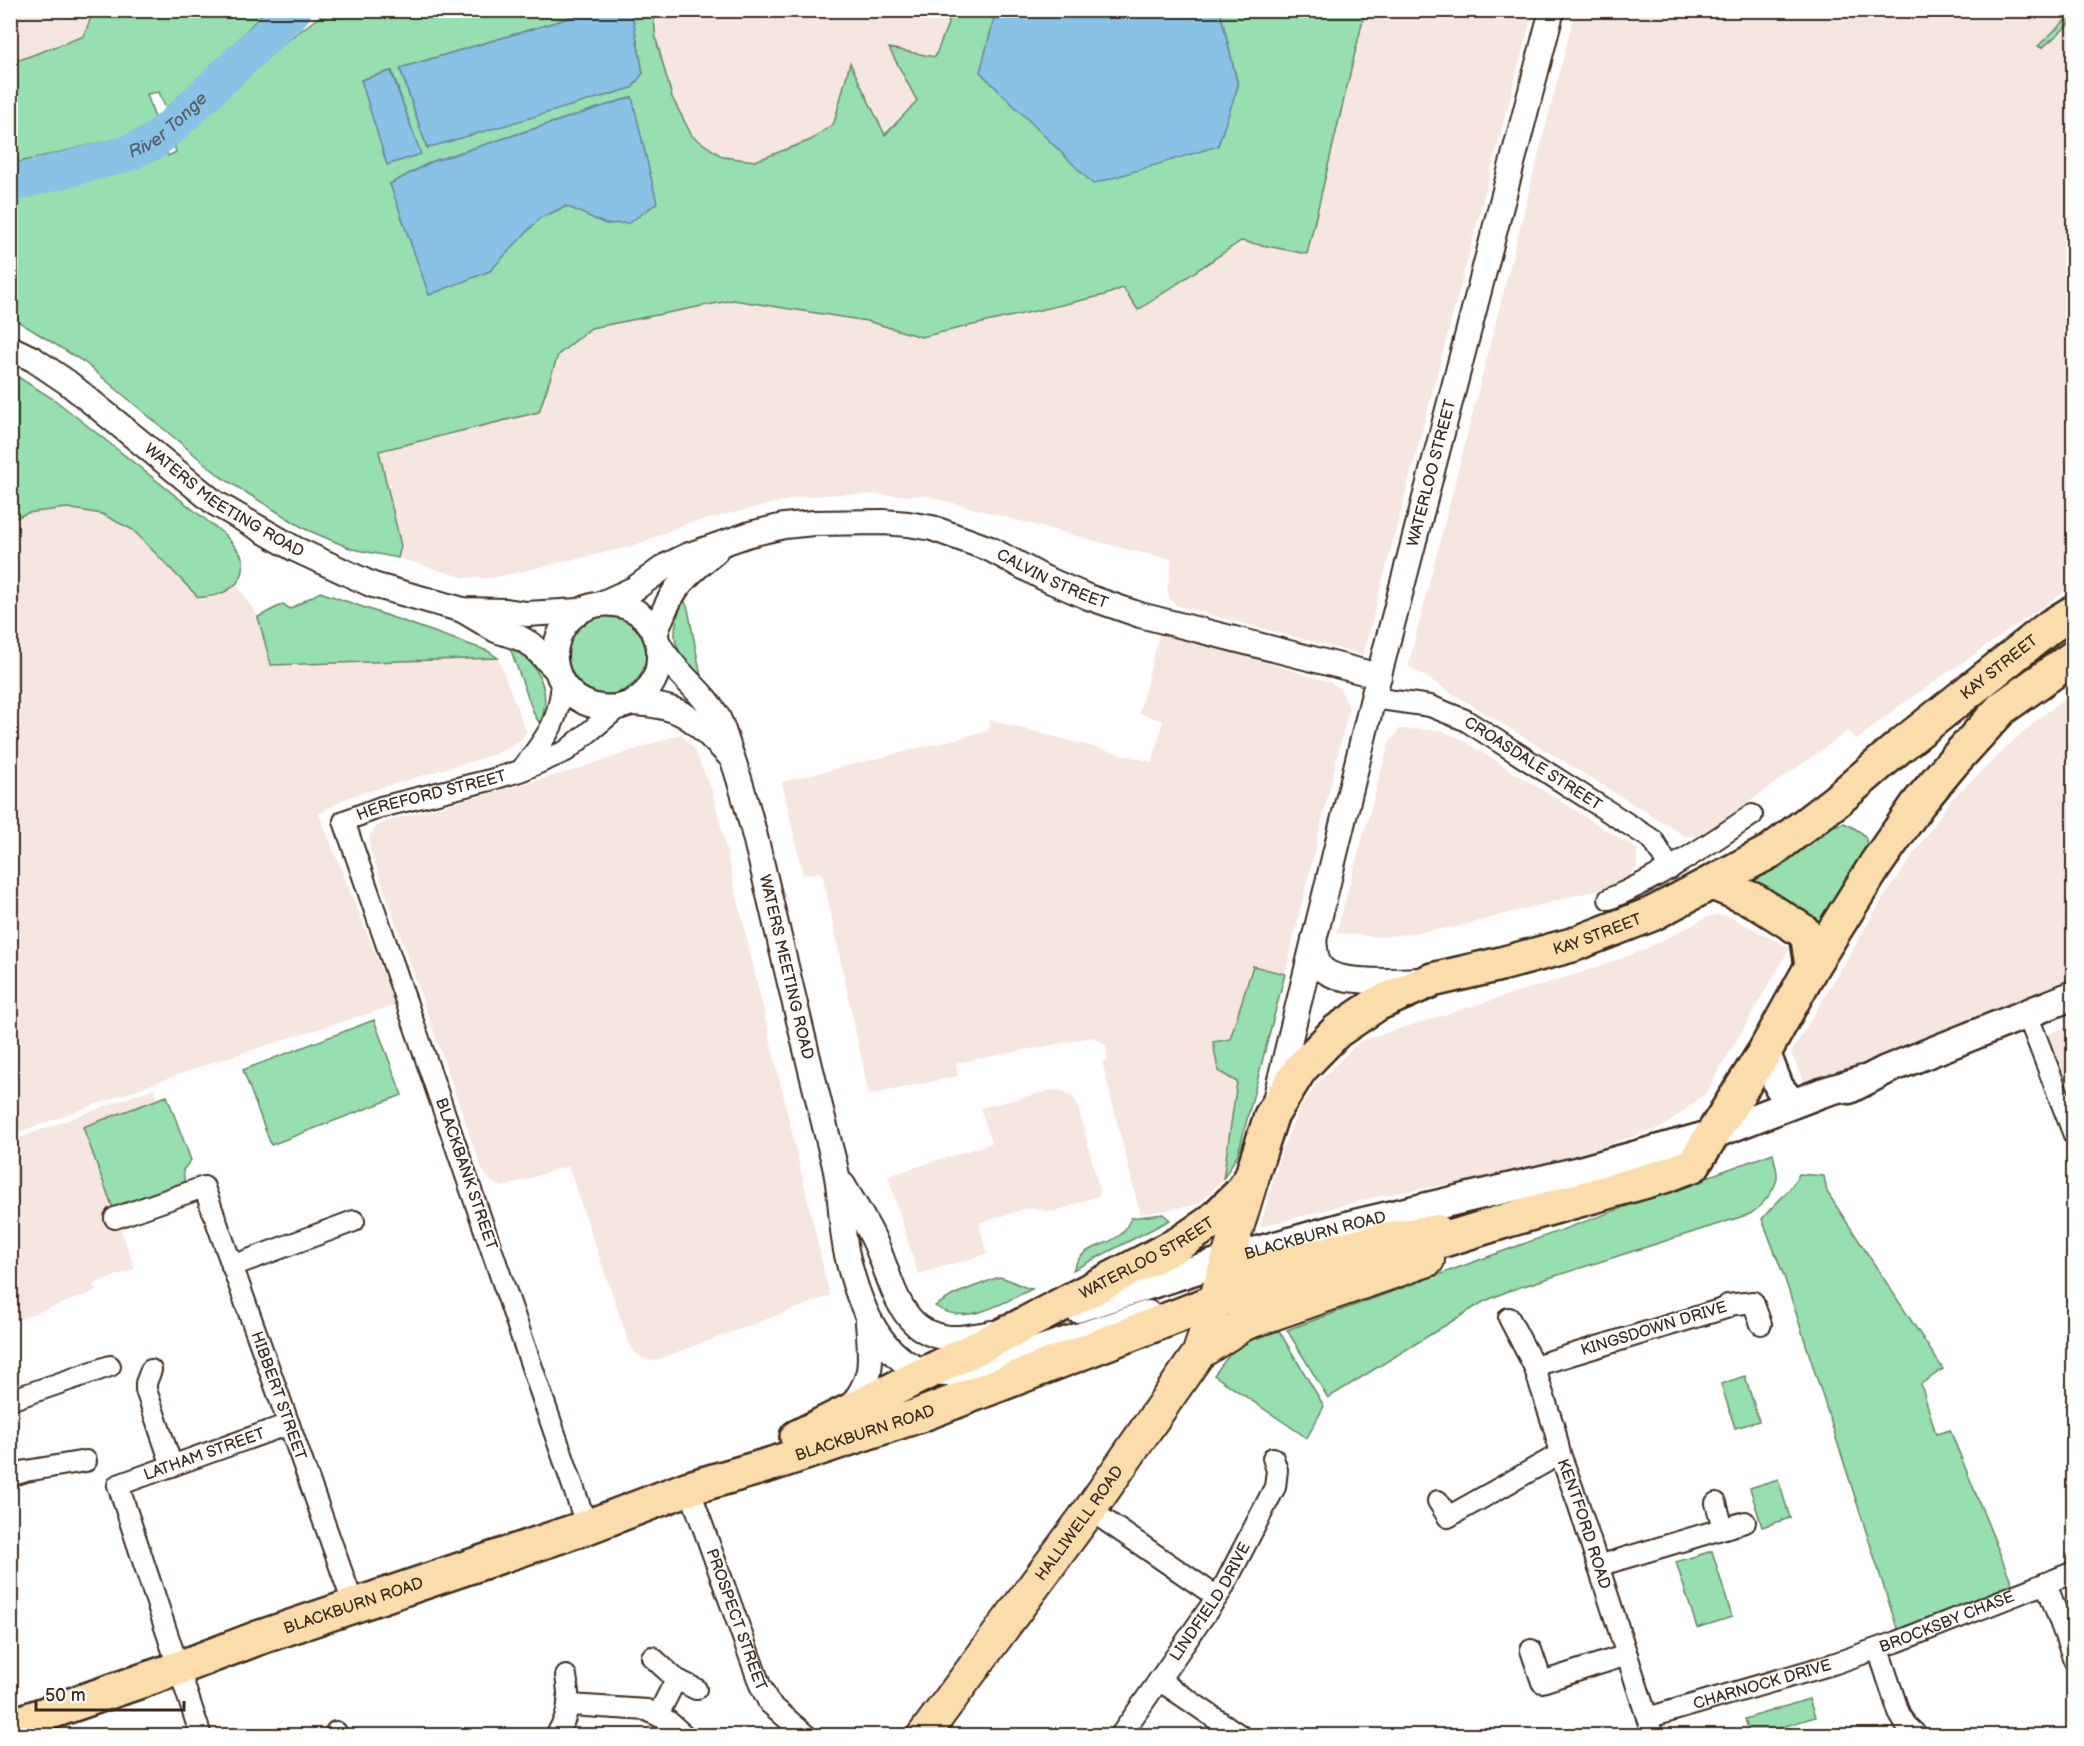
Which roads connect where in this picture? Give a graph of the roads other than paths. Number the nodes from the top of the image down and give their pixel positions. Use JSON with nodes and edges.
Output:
{"nodes":[{"id":1,"x":1552,"y":10,"type":"edge"},
{"id":2,"x":10,"y":348,"type":"edge"},
{"id":3,"x":726,"y":543,"type":"junction"},
{"id":4,"x":603,"y":603,"type":"junction"},
{"id":5,"x":463,"y":610,"type":"junction"},
{"id":6,"x":579,"y":611,"type":"junction"},
{"id":7,"x":2073,"y":612,"type":"edge"},
{"id":8,"x":657,"y":640,"type":"junction"},
{"id":9,"x":2073,"y":657,"type":"edge"},
{"id":10,"x":559,"y":676,"type":"junction"},
{"id":11,"x":1376,"y":687,"type":"junction"},
{"id":12,"x":625,"y":705,"type":"junction"},
{"id":13,"x":732,"y":759,"type":"junction"},
{"id":14,"x":520,"y":771,"type":"junction"},
{"id":15,"x":1752,"y":815,"type":"dead end"},
{"id":16,"x":344,"y":821,"type":"joint"},
{"id":17,"x":1670,"y":869,"type":"junction"},
{"id":18,"x":1712,"y":884,"type":"junction"},
{"id":19,"x":1609,"y":899,"type":"dead end"},
{"id":20,"x":1314,"y":936,"type":"junction"},
{"id":21,"x":1812,"y":966,"type":"junction"},
{"id":22,"x":1432,"y":980,"type":"junction"},
{"id":23,"x":2073,"y":995,"type":"edge"},
{"id":24,"x":2027,"y":1014,"type":"junction"},
{"id":25,"x":1765,"y":1051,"type":"junction"},
{"id":26,"x":1864,"y":1080,"type":"junction"},
{"id":27,"x":1792,"y":1103,"type":"junction"},
{"id":28,"x":1271,"y":1116,"type":"junction"},
{"id":29,"x":1714,"y":1134,"type":"junction"},
{"id":30,"x":2073,"y":1136,"type":"edge"},
{"id":31,"x":1258,"y":1160,"type":"junction"},
{"id":32,"x":1679,"y":1171,"type":"junction"},
{"id":33,"x":837,"y":1175,"type":"junction"},
{"id":34,"x":115,"y":1218,"type":"dead end"},
{"id":35,"x":1508,"y":1220,"type":"junction"},
{"id":36,"x":354,"y":1221,"type":"dead end"},
{"id":37,"x":1229,"y":1258,"type":"junction"},
{"id":38,"x":232,"y":1266,"type":"junction"},
{"id":39,"x":1207,"y":1305,"type":"junction"},
{"id":40,"x":1509,"y":1318,"type":"dead end"},
{"id":41,"x":868,"y":1320,"type":"junction"},
{"id":42,"x":1761,"y":1323,"type":"dead end"},
{"id":43,"x":1013,"y":1330,"type":"junction"},
{"id":44,"x":1199,"y":1353,"type":"junction"},
{"id":45,"x":110,"y":1366,"type":"dead end"},
{"id":46,"x":1534,"y":1366,"type":"junction"},
{"id":47,"x":151,"y":1370,"type":"dead end"},
{"id":48,"x":928,"y":1372,"type":"junction"},
{"id":49,"x":10,"y":1400,"type":"edge"},
{"id":50,"x":844,"y":1414,"type":"junction"},
{"id":51,"x":289,"y":1424,"type":"junction"},
{"id":52,"x":1560,"y":1454,"type":"junction"},
{"id":53,"x":1274,"y":1458,"type":"dead end"},
{"id":54,"x":86,"y":1461,"type":"dead end"},
{"id":55,"x":172,"y":1466,"type":"junction"},
{"id":56,"x":10,"y":1476,"type":"edge"},
{"id":57,"x":693,"y":1487,"type":"junction"},
{"id":58,"x":1438,"y":1501,"type":"dead end"},
{"id":59,"x":1716,"y":1503,"type":"dead end"},
{"id":60,"x":1090,"y":1510,"type":"junction"},
{"id":61,"x":1745,"y":1522,"type":"dead end"},
{"id":62,"x":587,"y":1527,"type":"junction"},
{"id":63,"x":1723,"y":1528,"type":"junction"},
{"id":64,"x":1598,"y":1566,"type":"junction"},
{"id":65,"x":2073,"y":1572,"type":"edge"},
{"id":66,"x":2046,"y":1583,"type":"junction"},
{"id":67,"x":1217,"y":1597,"type":"junction"},
{"id":68,"x":354,"y":1606,"type":"junction"},
{"id":69,"x":1878,"y":1649,"type":"junction"},
{"id":70,"x":1531,"y":1650,"type":"dead end"},
{"id":71,"x":1627,"y":1655,"type":"junction"},
{"id":72,"x":651,"y":1657,"type":"dead end"},
{"id":73,"x":2073,"y":1660,"type":"edge"},
{"id":74,"x":179,"y":1668,"type":"junction"},
{"id":75,"x":566,"y":1676,"type":"dead end"},
{"id":76,"x":676,"y":1679,"type":"junction"},
{"id":77,"x":1159,"y":1680,"type":"junction"},
{"id":78,"x":696,"y":1689,"type":"dead end"},
{"id":79,"x":570,"y":1705,"type":"junction"},
{"id":80,"x":658,"y":1715,"type":"junction"},
{"id":81,"x":10,"y":1726,"type":"edge"},
{"id":82,"x":1650,"y":1727,"type":"edge"},
{"id":83,"x":201,"y":1736,"type":"edge"},
{"id":84,"x":555,"y":1736,"type":"edge"},
{"id":85,"x":685,"y":1736,"type":"edge"},
{"id":86,"x":807,"y":1736,"type":"edge"},
{"id":87,"x":923,"y":1736,"type":"edge"},
{"id":88,"x":1120,"y":1736,"type":"edge"},
{"id":89,"x":1241,"y":1736,"type":"edge"},
{"id":90,"x":1918,"y":1736,"type":"edge"}],
"edges":[{"from":1,"to":11,"type":"street","name":"WATERLOO STREET"},
{"from":2,"to":5,"type":"street","name":"WATERS MEETING ROAD"},
{"from":3,"to":4,"type":"street","name":"CALVIN STREET"},
{"from":3,"to":8,"type":"street","name":"CALVIN STREET"},
{"from":3,"to":11,"type":"street","name":"CALVIN STREET"},
{"from":4,"to":6,"type":"street"},
{"from":4,"to":8,"type":"street"},
{"from":5,"to":6,"type":"street","name":"WATERS MEETING ROAD"},
{"from":5,"to":10,"type":"street","name":"WATERS MEETING ROAD"},
{"from":6,"to":10,"type":"street"},
{"from":7,"to":18,"type":"highway","name":"KAY STREET"},
{"from":8,"to":12,"type":"street"},
{"from":8,"to":13,"type":"street","name":"WATERS MEETING ROAD"},
{"from":9,"to":21,"type":"highway","name":"KAY STREET"},
{"from":10,"to":12,"type":"street"},
{"from":10,"to":14,"type":"street","name":"HEREFORD STREET"},
{"from":11,"to":17,"type":"street","name":"CROASDALE STREET"},
{"from":11,"to":20,"type":"street","name":"WATERLOO STREET"},
{"from":12,"to":13,"type":"street","name":"WATERS MEETING ROAD"},
{"from":12,"to":14,"type":"street","name":"HEREFORD STREET"},
{"from":13,"to":33,"type":"street","name":"WATERS MEETING ROAD"},
{"from":14,"to":16,"type":"street","name":"HEREFORD STREET"},
{"from":15,"to":17,"type":"street"},
{"from":16,"to":62,"type":"street","name":"BLACKBANK STREET"},
{"from":17,"to":19,"type":"street"},
{"from":18,"to":21,"type":"highway"},
{"from":18,"to":22,"type":"highway","name":"KAY STREET"},
{"from":20,"to":22,"type":"street"},
{"from":20,"to":28,"type":"street","name":"WATERLOO STREET"},
{"from":21,"to":25,"type":"highway","name":"KAY STREET"},
{"from":22,"to":28,"type":"highway","name":"KAY STREET"},
{"from":23,"to":24,"type":"main road"},
{"from":24,"to":26,"type":"main road"},
{"from":24,"to":30,"type":"street"},
{"from":25,"to":27,"type":"main road"},
{"from":25,"to":29,"type":"highway","name":"KAY STREET"},
{"from":26,"to":27,"type":"main road","name":"BLACKBURN ROAD"},
{"from":26,"to":32,"type":"main road"},
{"from":27,"to":29,"type":"main road","name":"BLACKBURN ROAD"},
{"from":28,"to":31,"type":"highway","name":"KAY STREET"},
{"from":29,"to":32,"type":"highway","name":"KAY STREET"},
{"from":29,"to":37,"type":"main road","name":"BLACKBURN ROAD"},
{"from":31,"to":37,"type":"main road","name":"KAY STREET"},
{"from":31,"to":43,"type":"highway","name":"WATERLOO STREET"},
{"from":32,"to":35,"type":"highway","name":"BLACKBURN ROAD"},
{"from":32,"to":44,"type":"main road"},
{"from":33,"to":41,"type":"street","name":"WATERS MEETING ROAD"},
{"from":33,"to":43,"type":"street","name":"WATERS MEETING ROAD"},
{"from":34,"to":38,"type":"street","name":"HIBBERT STREET"},
{"from":35,"to":37,"type":"main road"},
{"from":35,"to":39,"type":"highway","name":"BLACKBURN ROAD"},
{"from":36,"to":38,"type":"street"},
{"from":37,"to":39,"type":"main road","name":"KAY STREET"},
{"from":37,"to":43,"type":"main road","name":"BLACKBURN ROAD"},
{"from":38,"to":51,"type":"street","name":"HIBBERT STREET"},
{"from":39,"to":44,"type":"main road","name":"HALLIWELL ROAD"},
{"from":39,"to":48,"type":"street","name":"BLACKBURN ROAD"},
{"from":39,"to":57,"type":"highway","name":"BLACKBURN ROAD"},
{"from":40,"to":46,"type":"street","name":"KENTFORD ROAD"},
{"from":41,"to":48,"type":"street","name":"WATERS MEETING ROAD"},
{"from":41,"to":50,"type":"street"},
{"from":42,"to":46,"type":"street","name":"KINGSDOWN DRIVE"},
{"from":43,"to":48,"type":"highway","name":"BLACKBURN ROAD"},
{"from":44,"to":60,"type":"main road","name":"HALLIWELL ROAD"},
{"from":45,"to":49,"type":"street"},
{"from":46,"to":52,"type":"street","name":"KENTFORD ROAD"},
{"from":47,"to":55,"type":"street"},
{"from":48,"to":50,"type":"highway","name":"BLACKBURN ROAD"},
{"from":50,"to":57,"type":"highway","name":"BLACKBURN ROAD"},
{"from":51,"to":55,"type":"street","name":"LATHAM STREET"},
{"from":51,"to":68,"type":"street","name":"HIBBERT STREET"},
{"from":52,"to":58,"type":"street"},
{"from":52,"to":64,"type":"street","name":"KENTFORD ROAD"},
{"from":53,"to":67,"type":"street","name":"LINDFIELD DRIVE"},
{"from":54,"to":56,"type":"street"},
{"from":55,"to":74,"type":"street","name":"LATHAM STREET"},
{"from":57,"to":62,"type":"highway","name":"BLACKBURN ROAD"},
{"from":57,"to":86,"type":"street","name":"PROSPECT STREET"},
{"from":59,"to":63,"type":"street"},
{"from":60,"to":67,"type":"street"},
{"from":60,"to":87,"type":"main road","name":"HALLIWELL ROAD"},
{"from":61,"to":63,"type":"street"},
{"from":62,"to":68,"type":"highway","name":"BLACKBURN ROAD"},
{"from":63,"to":64,"type":"street"},
{"from":64,"to":71,"type":"street","name":"KENTFORD ROAD"},
{"from":65,"to":66,"type":"street","name":"BROCKSBY CHASE"},
{"from":66,"to":69,"type":"street","name":"BROCKSBY CHASE"},
{"from":66,"to":73,"type":"street"},
{"from":67,"to":77,"type":"street","name":"LINDFIELD DRIVE"},
{"from":68,"to":74,"type":"highway","name":"BLACKBURN ROAD"},
{"from":69,"to":82,"type":"street","name":"CHARNOCK DRIVE"},
{"from":69,"to":90,"type":"street","name":"BROCKSBY CHASE"},
{"from":70,"to":71,"type":"street"},
{"from":71,"to":82,"type":"street","name":"KENTFORD ROAD"},
{"from":72,"to":76,"type":"street"},
{"from":74,"to":81,"type":"highway","name":"BLACKBURN ROAD"},
{"from":74,"to":83,"type":"street"},
{"from":75,"to":79,"type":"street"},
{"from":76,"to":78,"type":"street"},
{"from":76,"to":80,"type":"street"},
{"from":77,"to":88,"type":"street","name":"LINDFIELD DRIVE"},
{"from":77,"to":89,"type":"street"},
{"from":79,"to":80,"type":"street"},
{"from":79,"to":84,"type":"street"},
{"from":80,"to":85,"type":"street"}]}
